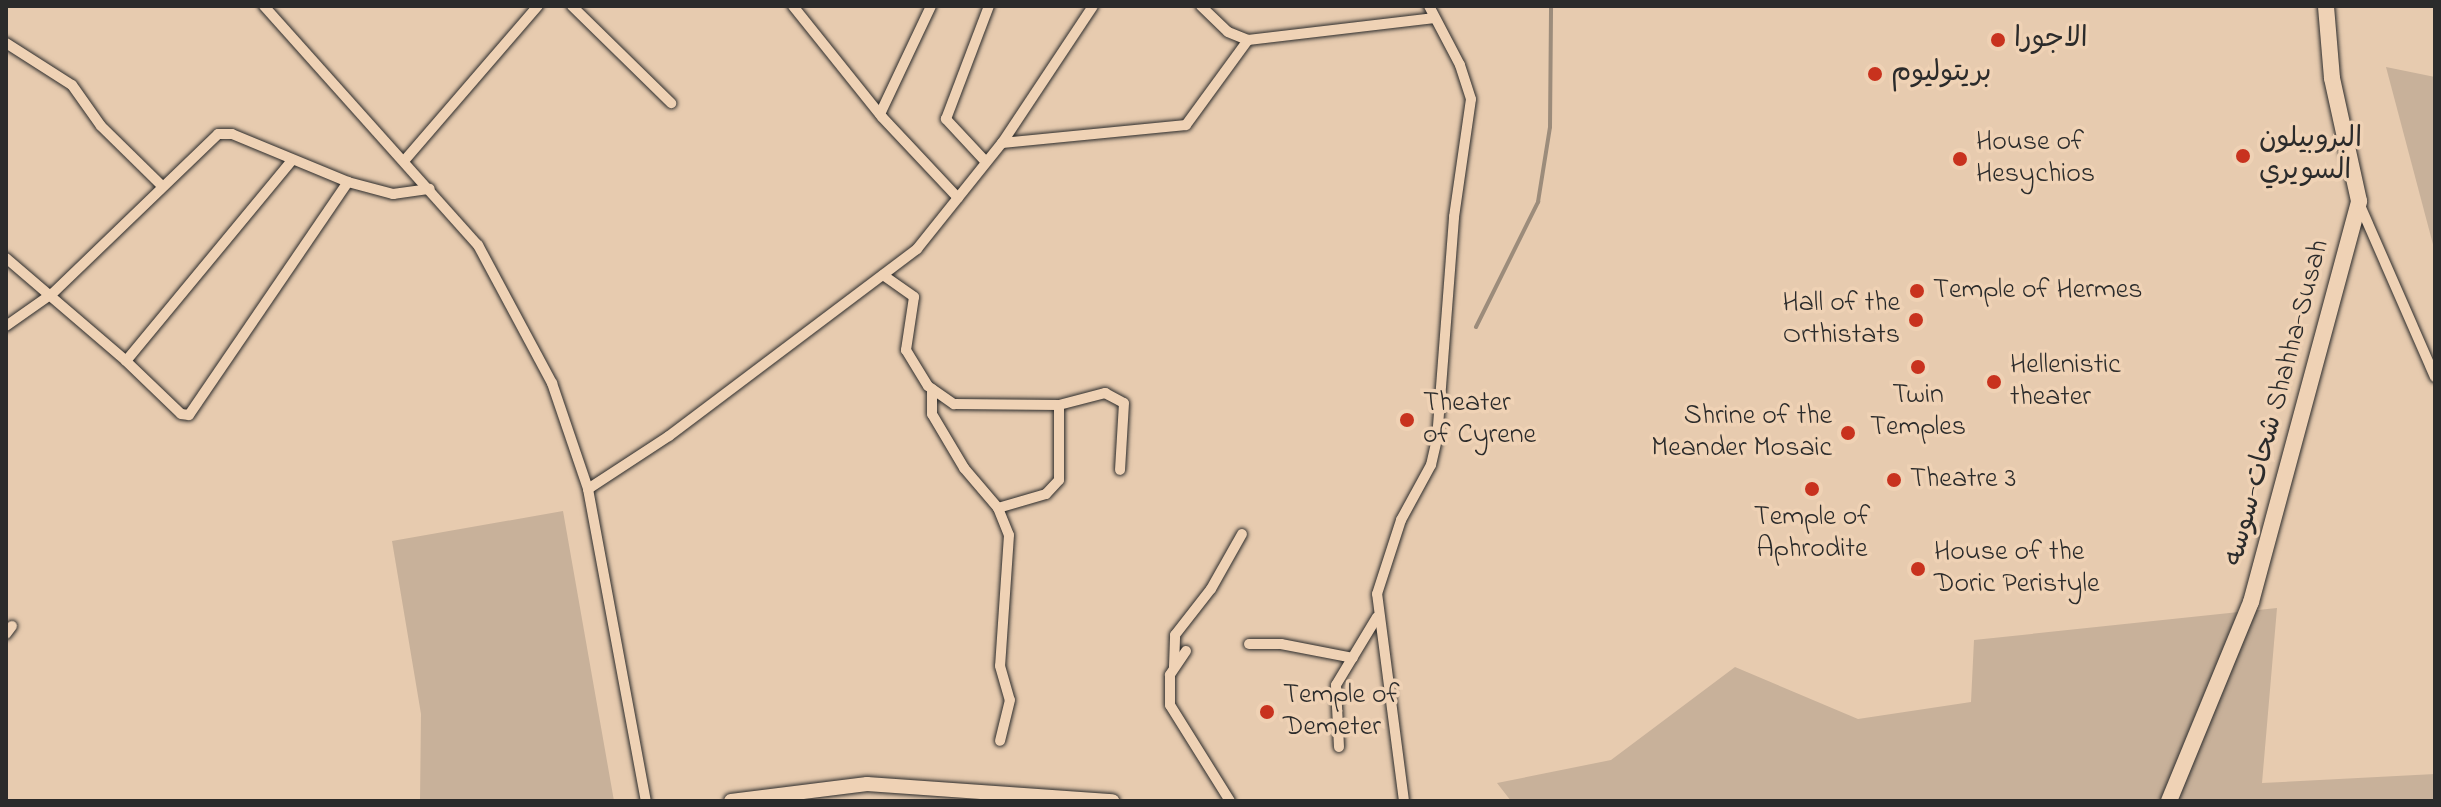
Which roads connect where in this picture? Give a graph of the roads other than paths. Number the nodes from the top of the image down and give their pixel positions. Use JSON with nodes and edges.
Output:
{"nodes":[{"id":1,"x":264,"y":6,"type":"edge"},
{"id":2,"x":538,"y":6,"type":"edge"},
{"id":3,"x":572,"y":6,"type":"edge"},
{"id":4,"x":793,"y":6,"type":"edge"},
{"id":5,"x":931,"y":6,"type":"edge"},
{"id":6,"x":989,"y":6,"type":"edge"},
{"id":7,"x":1093,"y":6,"type":"edge"},
{"id":8,"x":1201,"y":6,"type":"edge"},
{"id":9,"x":1429,"y":6,"type":"edge"},
{"id":10,"x":2326,"y":6,"type":"edge"},
{"id":11,"x":1435,"y":18,"type":"junction"},
{"id":12,"x":1248,"y":40,"type":"junction"},
{"id":13,"x":6,"y":43,"type":"edge"},
{"id":14,"x":671,"y":103,"type":"dead end"},
{"id":15,"x":880,"y":114,"type":"junction"},
{"id":16,"x":1002,"y":143,"type":"junction"},
{"id":17,"x":292,"y":160,"type":"junction"},
{"id":18,"x":404,"y":161,"type":"junction"},
{"id":19,"x":986,"y":162,"type":"junction"},
{"id":20,"x":348,"y":182,"type":"junction"},
{"id":21,"x":162,"y":186,"type":"junction"},
{"id":22,"x":430,"y":189,"type":"junction"},
{"id":23,"x":958,"y":198,"type":"junction"},
{"id":24,"x":2359,"y":201,"type":"junction"},
{"id":25,"x":6,"y":258,"type":"edge"},
{"id":26,"x":883,"y":275,"type":"junction"},
{"id":27,"x":53,"y":293,"type":"junction"},
{"id":28,"x":6,"y":326,"type":"edge"},
{"id":29,"x":126,"y":361,"type":"junction"},
{"id":30,"x":2435,"y":377,"type":"edge"},
{"id":31,"x":932,"y":389,"type":"junction"},
{"id":32,"x":1059,"y":405,"type":"junction"},
{"id":33,"x":1120,"y":470,"type":"dead end"},
{"id":34,"x":588,"y":489,"type":"junction"},
{"id":35,"x":998,"y":508,"type":"junction"},
{"id":36,"x":1242,"y":534,"type":"dead end"},
{"id":37,"x":1377,"y":617,"type":"junction"},
{"id":38,"x":1249,"y":644,"type":"dead end"},
{"id":39,"x":1186,"y":651,"type":"dead end"},
{"id":40,"x":1353,"y":658,"type":"junction"},
{"id":41,"x":1174,"y":669,"type":"junction"},
{"id":42,"x":1000,"y":741,"type":"dead end"},
{"id":43,"x":1339,"y":747,"type":"dead end"},
{"id":44,"x":646,"y":801,"type":"edge"},
{"id":45,"x":731,"y":801,"type":"edge"},
{"id":46,"x":1112,"y":801,"type":"edge"},
{"id":47,"x":1230,"y":801,"type":"edge"},
{"id":48,"x":1404,"y":801,"type":"edge"},
{"id":49,"x":2169,"y":801,"type":"edge"}],
"edges":[{"from":1,"to":18,"type":"street"},
{"from":2,"to":18,"type":"street"},
{"from":3,"to":14,"type":"street"},
{"from":4,"to":15,"type":"street"},
{"from":5,"to":15,"type":"street"},
{"from":6,"to":19,"type":"street"},
{"from":7,"to":16,"type":"street"},
{"from":8,"to":12,"type":"street"},
{"from":9,"to":11,"type":"street"},
{"from":10,"to":24,"type":"main road","name":"شحات-سوسه Shahha-Susah"},
{"from":11,"to":12,"type":"street"},
{"from":11,"to":37,"type":"street"},
{"from":12,"to":16,"type":"street"},
{"from":13,"to":21,"type":"street"},
{"from":15,"to":23,"type":"street"},
{"from":16,"to":19,"type":"street"},
{"from":17,"to":20,"type":"street"},
{"from":17,"to":21,"type":"street"},
{"from":17,"to":29,"type":"street"},
{"from":18,"to":22,"type":"street"},
{"from":19,"to":23,"type":"street"},
{"from":20,"to":22,"type":"street"},
{"from":20,"to":29,"type":"street"},
{"from":21,"to":27,"type":"street"},
{"from":22,"to":34,"type":"street"},
{"from":23,"to":26,"type":"street"},
{"from":24,"to":30,"type":"street"},
{"from":24,"to":49,"type":"main road","name":"شحات-سوسه Shahha-Susah"},
{"from":25,"to":27,"type":"street"},
{"from":26,"to":31,"type":"street"},
{"from":26,"to":34,"type":"street"},
{"from":27,"to":28,"type":"street"},
{"from":27,"to":29,"type":"street"},
{"from":31,"to":32,"type":"street"},
{"from":31,"to":35,"type":"street"},
{"from":32,"to":33,"type":"street"},
{"from":32,"to":35,"type":"street"},
{"from":34,"to":44,"type":"street"},
{"from":35,"to":42,"type":"street"},
{"from":36,"to":41,"type":"street"},
{"from":37,"to":40,"type":"street"},
{"from":37,"to":48,"type":"street"},
{"from":38,"to":40,"type":"street"},
{"from":39,"to":41,"type":"street"},
{"from":40,"to":43,"type":"street"},
{"from":41,"to":47,"type":"street"},
{"from":45,"to":46,"type":"main road"}]}
